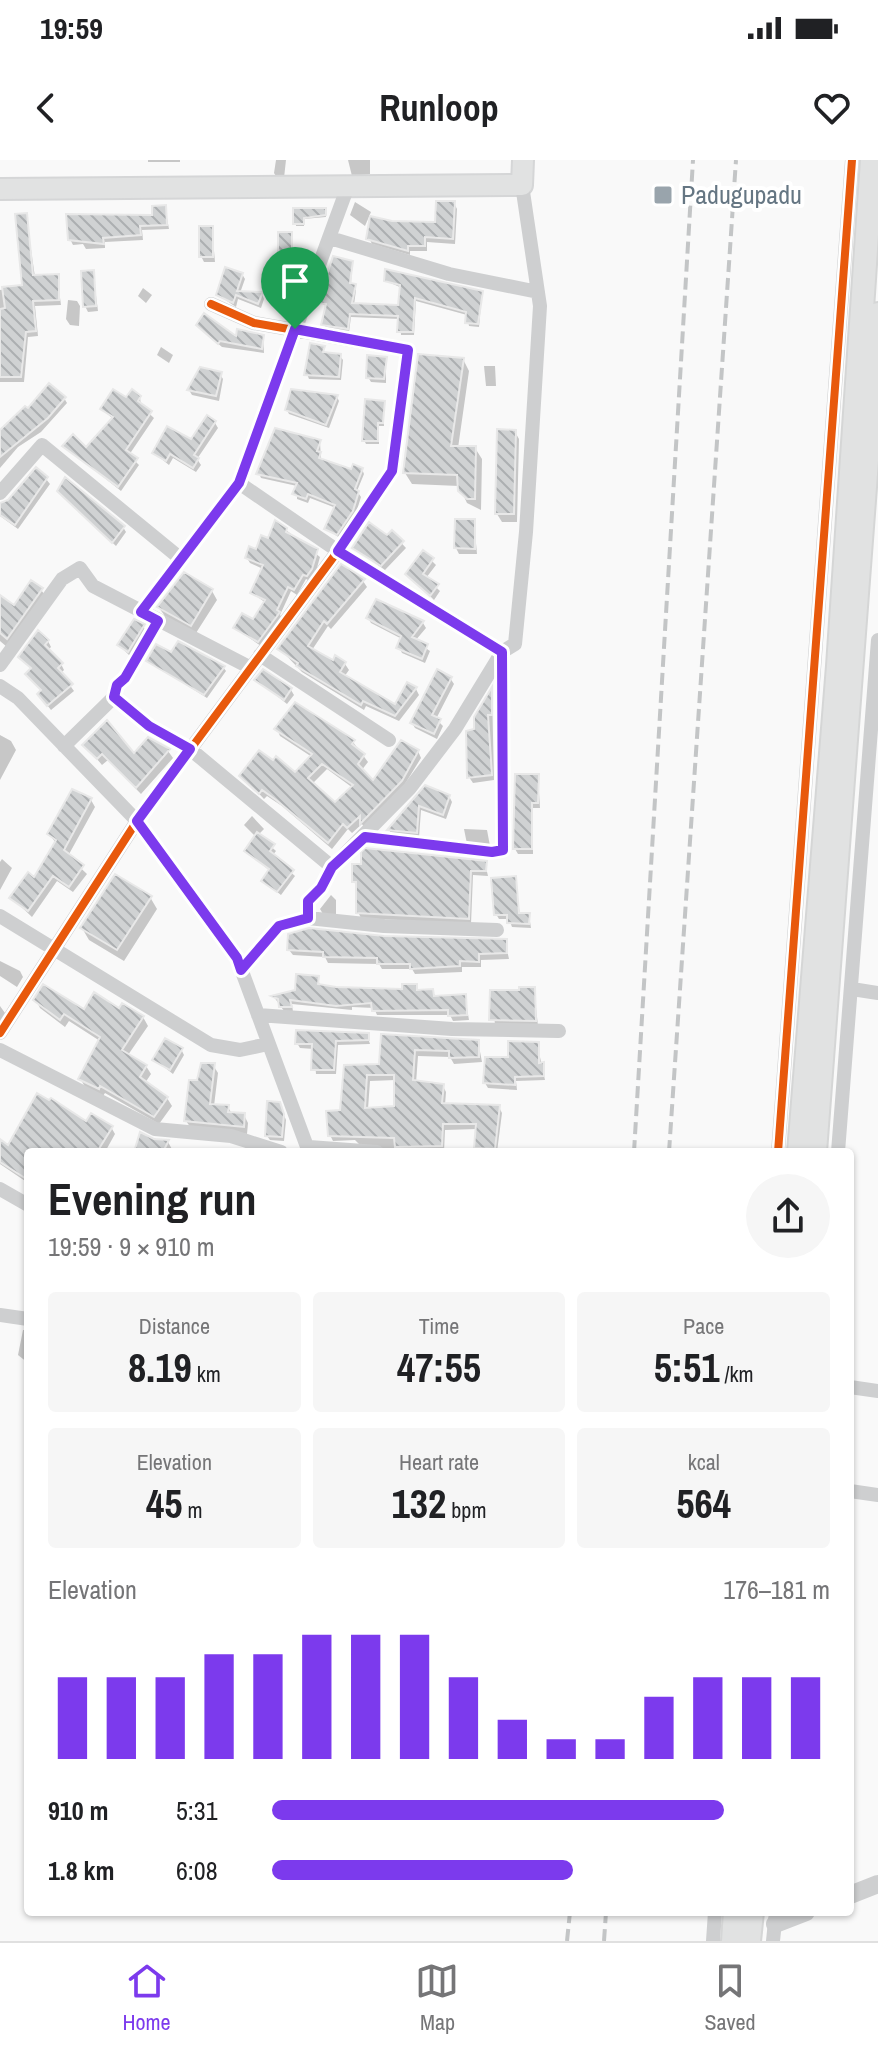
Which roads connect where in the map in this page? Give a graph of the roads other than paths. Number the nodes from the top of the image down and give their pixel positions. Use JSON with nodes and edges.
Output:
{"nodes":[{"id":1,"x":523,"y":160,"type":"edge"},
{"id":2,"x":852,"y":160,"type":"edge"},
{"id":3,"x":872,"y":160,"type":"edge"},
{"id":4,"x":522,"y":185,"type":"junction"},
{"id":5,"x":348,"y":186,"type":"junction"},
{"id":6,"x":0,"y":189,"type":"edge"},
{"id":7,"x":330,"y":238,"type":"junction"},
{"id":8,"x":538,"y":292,"type":"junction"},
{"id":9,"x":211,"y":304,"type":"dead end"},
{"id":10,"x":878,"y":314,"type":"edge"},
{"id":11,"x":295,"y":329,"type":"junction"},
{"id":12,"x":239,"y":483,"type":"junction"},
{"id":13,"x":0,"y":493,"type":"edge"},
{"id":14,"x":338,"y":551,"type":"junction"},
{"id":15,"x":181,"y":559,"type":"junction"},
{"id":16,"x":141,"y":612,"type":"junction"},
{"id":17,"x":158,"y":621,"type":"junction"},
{"id":18,"x":878,"y":640,"type":"edge"},
{"id":19,"x":502,"y":652,"type":"junction"},
{"id":20,"x":256,"y":662,"type":"junction"},
{"id":21,"x":877,"y":663,"type":"edge"},
{"id":22,"x":0,"y":665,"type":"edge"},
{"id":23,"x":0,"y":686,"type":"edge"},
{"id":24,"x":114,"y":697,"type":"junction"},
{"id":25,"x":389,"y":740,"type":"dead end"},
{"id":26,"x":64,"y":746,"type":"junction"},
{"id":27,"x":190,"y":749,"type":"junction"},
{"id":28,"x":137,"y":821,"type":"junction"},
{"id":29,"x":365,"y":837,"type":"junction"},
{"id":30,"x":332,"y":867,"type":"junction"},
{"id":31,"x":0,"y":916,"type":"edge"},
{"id":32,"x":308,"y":918,"type":"junction"},
{"id":33,"x":497,"y":930,"type":"dead end"},
{"id":34,"x":51,"y":948,"type":"junction"},
{"id":35,"x":241,"y":970,"type":"junction"},
{"id":36,"x":852,"y":989,"type":"junction"},
{"id":37,"x":878,"y":993,"type":"edge"},
{"id":38,"x":258,"y":1015,"type":"junction"},
{"id":39,"x":559,"y":1031,"type":"dead end"},
{"id":40,"x":0,"y":1033,"type":"edge"},
{"id":41,"x":268,"y":1044,"type":"junction"},
{"id":42,"x":0,"y":1050,"type":"edge"},
{"id":43,"x":268,"y":1148,"type":"edge"},
{"id":44,"x":309,"y":1148,"type":"edge"},
{"id":45,"x":778,"y":1148,"type":"edge"},
{"id":46,"x":799,"y":1148,"type":"edge"},
{"id":47,"x":815,"y":1148,"type":"edge"},
{"id":48,"x":838,"y":1148,"type":"edge"},
{"id":49,"x":0,"y":1189,"type":"edge"},
{"id":50,"x":24,"y":1203,"type":"edge"},
{"id":51,"x":0,"y":1315,"type":"edge"},
{"id":52,"x":24,"y":1318,"type":"edge"},
{"id":53,"x":854,"y":1388,"type":"edge"},
{"id":54,"x":878,"y":1391,"type":"edge"},
{"id":55,"x":854,"y":1492,"type":"edge"},
{"id":56,"x":878,"y":1495,"type":"edge"},
{"id":57,"x":878,"y":1884,"type":"edge"},
{"id":58,"x":854,"y":1893,"type":"edge"},
{"id":59,"x":715,"y":1916,"type":"edge"},
{"id":60,"x":735,"y":1916,"type":"edge"},
{"id":61,"x":752,"y":1916,"type":"edge"},
{"id":62,"x":797,"y":1916,"type":"edge"},
{"id":63,"x":774,"y":1926,"type":"edge"},
{"id":64,"x":713,"y":1941,"type":"edge"},
{"id":65,"x":733,"y":1941,"type":"edge"},
{"id":66,"x":749,"y":1941,"type":"edge"}],
"edges":[{"from":1,"to":4,"type":"main road"},
{"from":2,"to":45,"type":"street"},
{"from":3,"to":46,"type":"highway"},
{"from":4,"to":5,"type":"main road"},
{"from":4,"to":8,"type":"street"},
{"from":5,"to":6,"type":"main road"},
{"from":5,"to":7,"type":"street"},
{"from":7,"to":8,"type":"street"},
{"from":7,"to":11,"type":"street"},
{"from":8,"to":19,"type":"street"},
{"from":9,"to":11,"type":"street"},
{"from":10,"to":47,"type":"highway"},
{"from":11,"to":12,"type":"street"},
{"from":11,"to":14,"type":"street"},
{"from":12,"to":14,"type":"street"},
{"from":12,"to":15,"type":"street"},
{"from":13,"to":15,"type":"street"},
{"from":14,"to":19,"type":"street"},
{"from":14,"to":20,"type":"street"},
{"from":15,"to":16,"type":"street"},
{"from":16,"to":17,"type":"street"},
{"from":16,"to":22,"type":"street"},
{"from":17,"to":20,"type":"street"},
{"from":17,"to":24,"type":"street"},
{"from":18,"to":21,"type":"street"},
{"from":19,"to":29,"type":"street"},
{"from":19,"to":29,"type":"street"},
{"from":20,"to":25,"type":"street"},
{"from":20,"to":27,"type":"street"},
{"from":21,"to":36,"type":"street"},
{"from":23,"to":26,"type":"street"},
{"from":24,"to":26,"type":"street"},
{"from":24,"to":27,"type":"street"},
{"from":26,"to":28,"type":"street"},
{"from":27,"to":28,"type":"street"},
{"from":27,"to":30,"type":"street"},
{"from":28,"to":34,"type":"street"},
{"from":28,"to":35,"type":"street"},
{"from":29,"to":30,"type":"street"},
{"from":30,"to":32,"type":"street"},
{"from":31,"to":34,"type":"street"},
{"from":32,"to":33,"type":"street"},
{"from":32,"to":35,"type":"street"},
{"from":34,"to":40,"type":"street"},
{"from":34,"to":41,"type":"street"},
{"from":35,"to":38,"type":"street"},
{"from":36,"to":37,"type":"street"},
{"from":36,"to":48,"type":"street"},
{"from":38,"to":39,"type":"street"},
{"from":38,"to":41,"type":"street"},
{"from":41,"to":44,"type":"street"},
{"from":42,"to":43,"type":"street"},
{"from":49,"to":50,"type":"street"},
{"from":51,"to":52,"type":"street"},
{"from":53,"to":54,"type":"street"},
{"from":55,"to":56,"type":"street"},
{"from":57,"to":58,"type":"street"},
{"from":59,"to":64,"type":"street"},
{"from":60,"to":65,"type":"highway"},
{"from":61,"to":66,"type":"highway"},
{"from":62,"to":63,"type":"street"}]}
